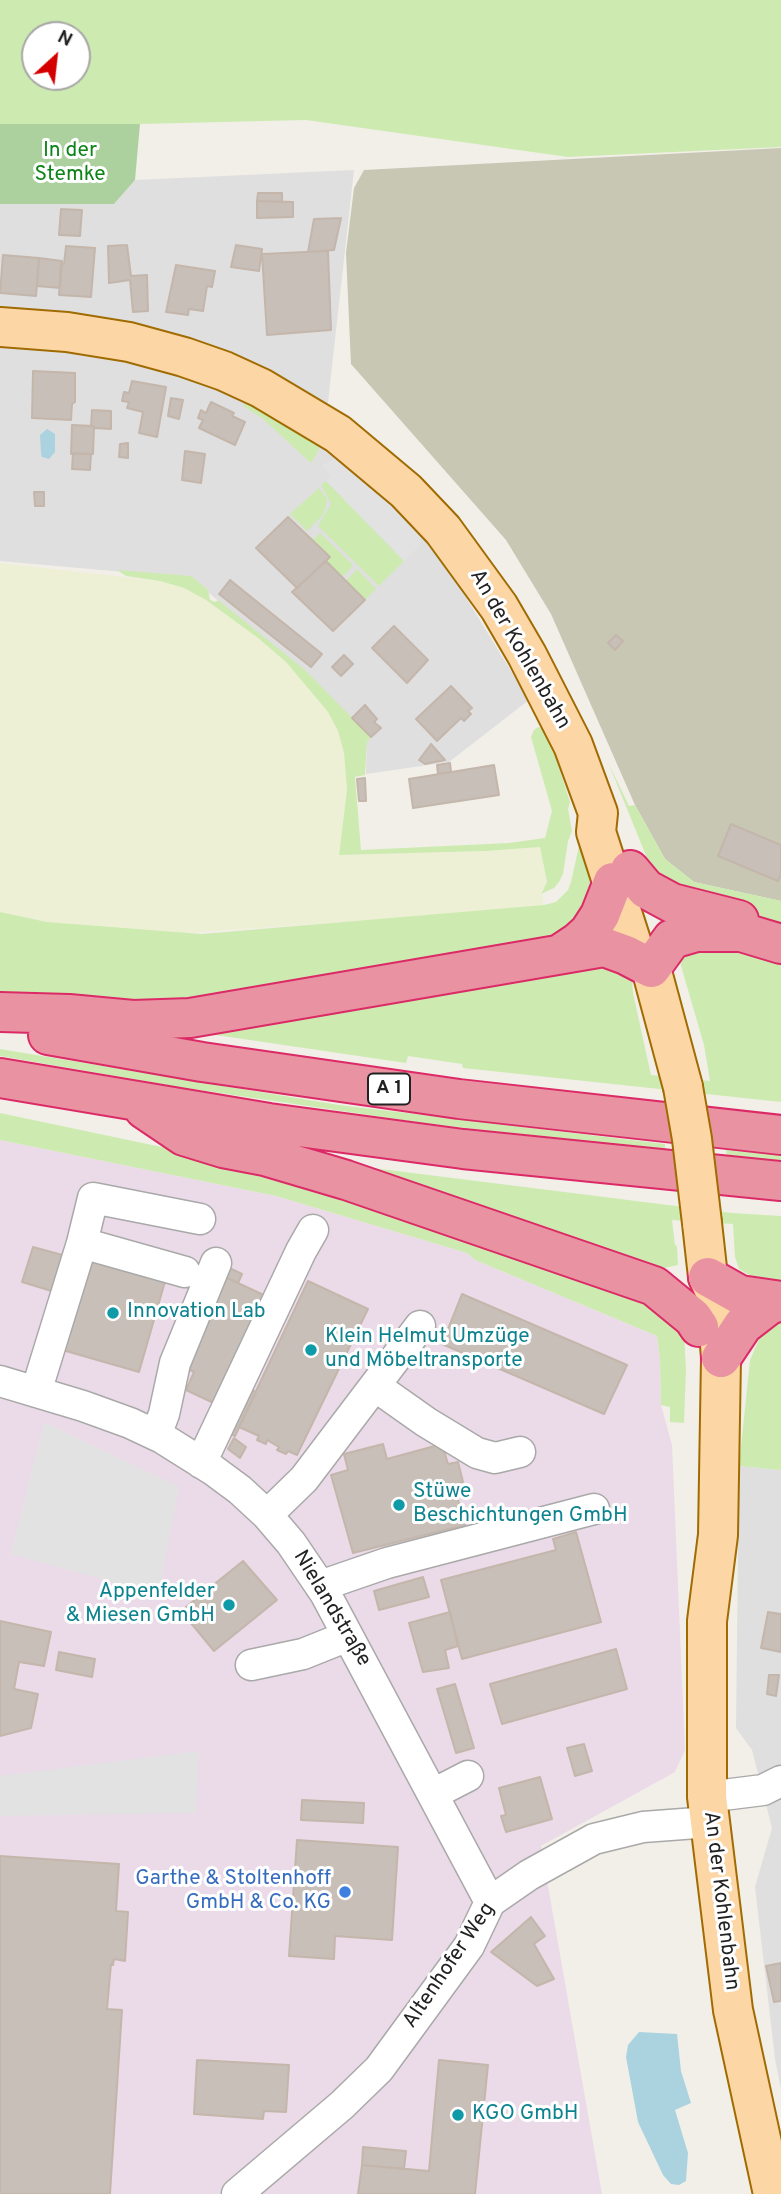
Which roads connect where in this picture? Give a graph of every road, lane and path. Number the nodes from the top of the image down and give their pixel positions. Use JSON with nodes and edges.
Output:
{"nodes":[{"id":1,"x":0,"y":327,"type":"edge"},
{"id":2,"x":621,"y":876,"type":"junction"},
{"id":3,"x":781,"y":932,"type":"edge"},
{"id":4,"x":781,"y":944,"type":"edge"},
{"id":5,"x":560,"y":954,"type":"junction"},
{"id":6,"x":651,"y":968,"type":"junction"},
{"id":7,"x":0,"y":1012,"type":"edge"},
{"id":8,"x":0,"y":1026,"type":"edge"},
{"id":9,"x":0,"y":1078,"type":"edge"},
{"id":10,"x":132,"y":1100,"type":"junction"},
{"id":11,"x":781,"y":1135,"type":"edge"},
{"id":12,"x":781,"y":1181,"type":"edge"},
{"id":13,"x":200,"y":1219,"type":"dead end"},
{"id":14,"x":313,"y":1230,"type":"dead end"},
{"id":15,"x":82,"y":1243,"type":"junction"},
{"id":16,"x":216,"y":1264,"type":"dead end"},
{"id":17,"x":707,"y":1270,"type":"junction"},
{"id":18,"x":185,"y":1272,"type":"dead end"},
{"id":19,"x":654,"y":1286,"type":"junction"},
{"id":20,"x":781,"y":1301,"type":"edge"},
{"id":21,"x":420,"y":1326,"type":"dead end"},
{"id":22,"x":699,"y":1327,"type":"junction"},
{"id":23,"x":721,"y":1358,"type":"junction"},
{"id":24,"x":0,"y":1381,"type":"edge"},
{"id":25,"x":375,"y":1386,"type":"junction"},
{"id":26,"x":36,"y":1392,"type":"junction"},
{"id":27,"x":156,"y":1435,"type":"junction"},
{"id":28,"x":520,"y":1452,"type":"dead end"},
{"id":29,"x":201,"y":1463,"type":"junction"},
{"id":30,"x":594,"y":1509,"type":"dead end"},
{"id":31,"x":267,"y":1515,"type":"junction"},
{"id":32,"x":320,"y":1586,"type":"junction"},
{"id":33,"x":707,"y":1621,"type":"junction"},
{"id":34,"x":348,"y":1636,"type":"junction"},
{"id":35,"x":251,"y":1664,"type":"dead end"},
{"id":36,"x":468,"y":1776,"type":"dead end"},
{"id":37,"x":781,"y":1781,"type":"edge"},
{"id":38,"x":433,"y":1794,"type":"junction"},
{"id":39,"x":709,"y":1809,"type":"junction"},
{"id":40,"x":490,"y":1902,"type":"junction"},
{"id":41,"x":771,"y":2185,"type":"edge"},
{"id":42,"x":237,"y":2194,"type":"edge"}],
"edges":[{"from":1,"to":2,"type":"main road","name":"An der Kohlenbahn"},
{"from":2,"to":3,"type":"highway"},
{"from":2,"to":5,"type":"highway"},
{"from":2,"to":6,"type":"main road","name":"An der Kohlenbahn"},
{"from":4,"to":6,"type":"highway"},
{"from":5,"to":6,"type":"highway"},
{"from":5,"to":7,"type":"highway"},
{"from":6,"to":17,"type":"main road","name":"An der Kohlenbahn","bridge":true},
{"from":8,"to":11,"type":"highway","number":"A 1"},
{"from":9,"to":10,"type":"highway"},
{"from":10,"to":12,"type":"highway"},
{"from":10,"to":19,"type":"highway"},
{"from":13,"to":15,"type":"street"},
{"from":14,"to":29,"type":"street"},
{"from":15,"to":18,"type":"street"},
{"from":15,"to":26,"type":"street"},
{"from":16,"to":27,"type":"street"},
{"from":17,"to":19,"type":"highway"},
{"from":17,"to":20,"type":"highway"},
{"from":17,"to":22,"type":"main road","name":"An der Kohlenbahn"},
{"from":17,"to":23,"type":"main road","name":"An der Kohlenbahn"},
{"from":19,"to":22,"type":"highway"},
{"from":20,"to":23,"type":"highway"},
{"from":21,"to":25,"type":"street"},
{"from":22,"to":33,"type":"main road","name":"An der Kohlenbahn"},
{"from":23,"to":33,"type":"main road","name":"An der Kohlenbahn"},
{"from":24,"to":26,"type":"street","name":"Nielandstraße"},
{"from":25,"to":28,"type":"street"},
{"from":25,"to":31,"type":"street"},
{"from":26,"to":27,"type":"street","name":"Nielandstraße"},
{"from":27,"to":29,"type":"street","name":"Nielandstraße"},
{"from":29,"to":31,"type":"street","name":"Nielandstraße"},
{"from":30,"to":32,"type":"street"},
{"from":31,"to":32,"type":"street","name":"Nielandstraße"},
{"from":32,"to":34,"type":"street","name":"Nielandstraße"},
{"from":33,"to":39,"type":"main road","name":"An der Kohlenbahn"},
{"from":34,"to":35,"type":"street"},
{"from":34,"to":38,"type":"street","name":"Nielandstraße"},
{"from":36,"to":38,"type":"street"},
{"from":37,"to":39,"type":"street","name":"Altenhofer Weg"},
{"from":38,"to":40,"type":"street","name":"Nielandstraße"},
{"from":39,"to":40,"type":"street","name":"Altenhofer Weg"},
{"from":39,"to":41,"type":"main road","name":"An der Kohlenbahn"},
{"from":40,"to":42,"type":"street","name":"Altenhofer Weg"}]}
